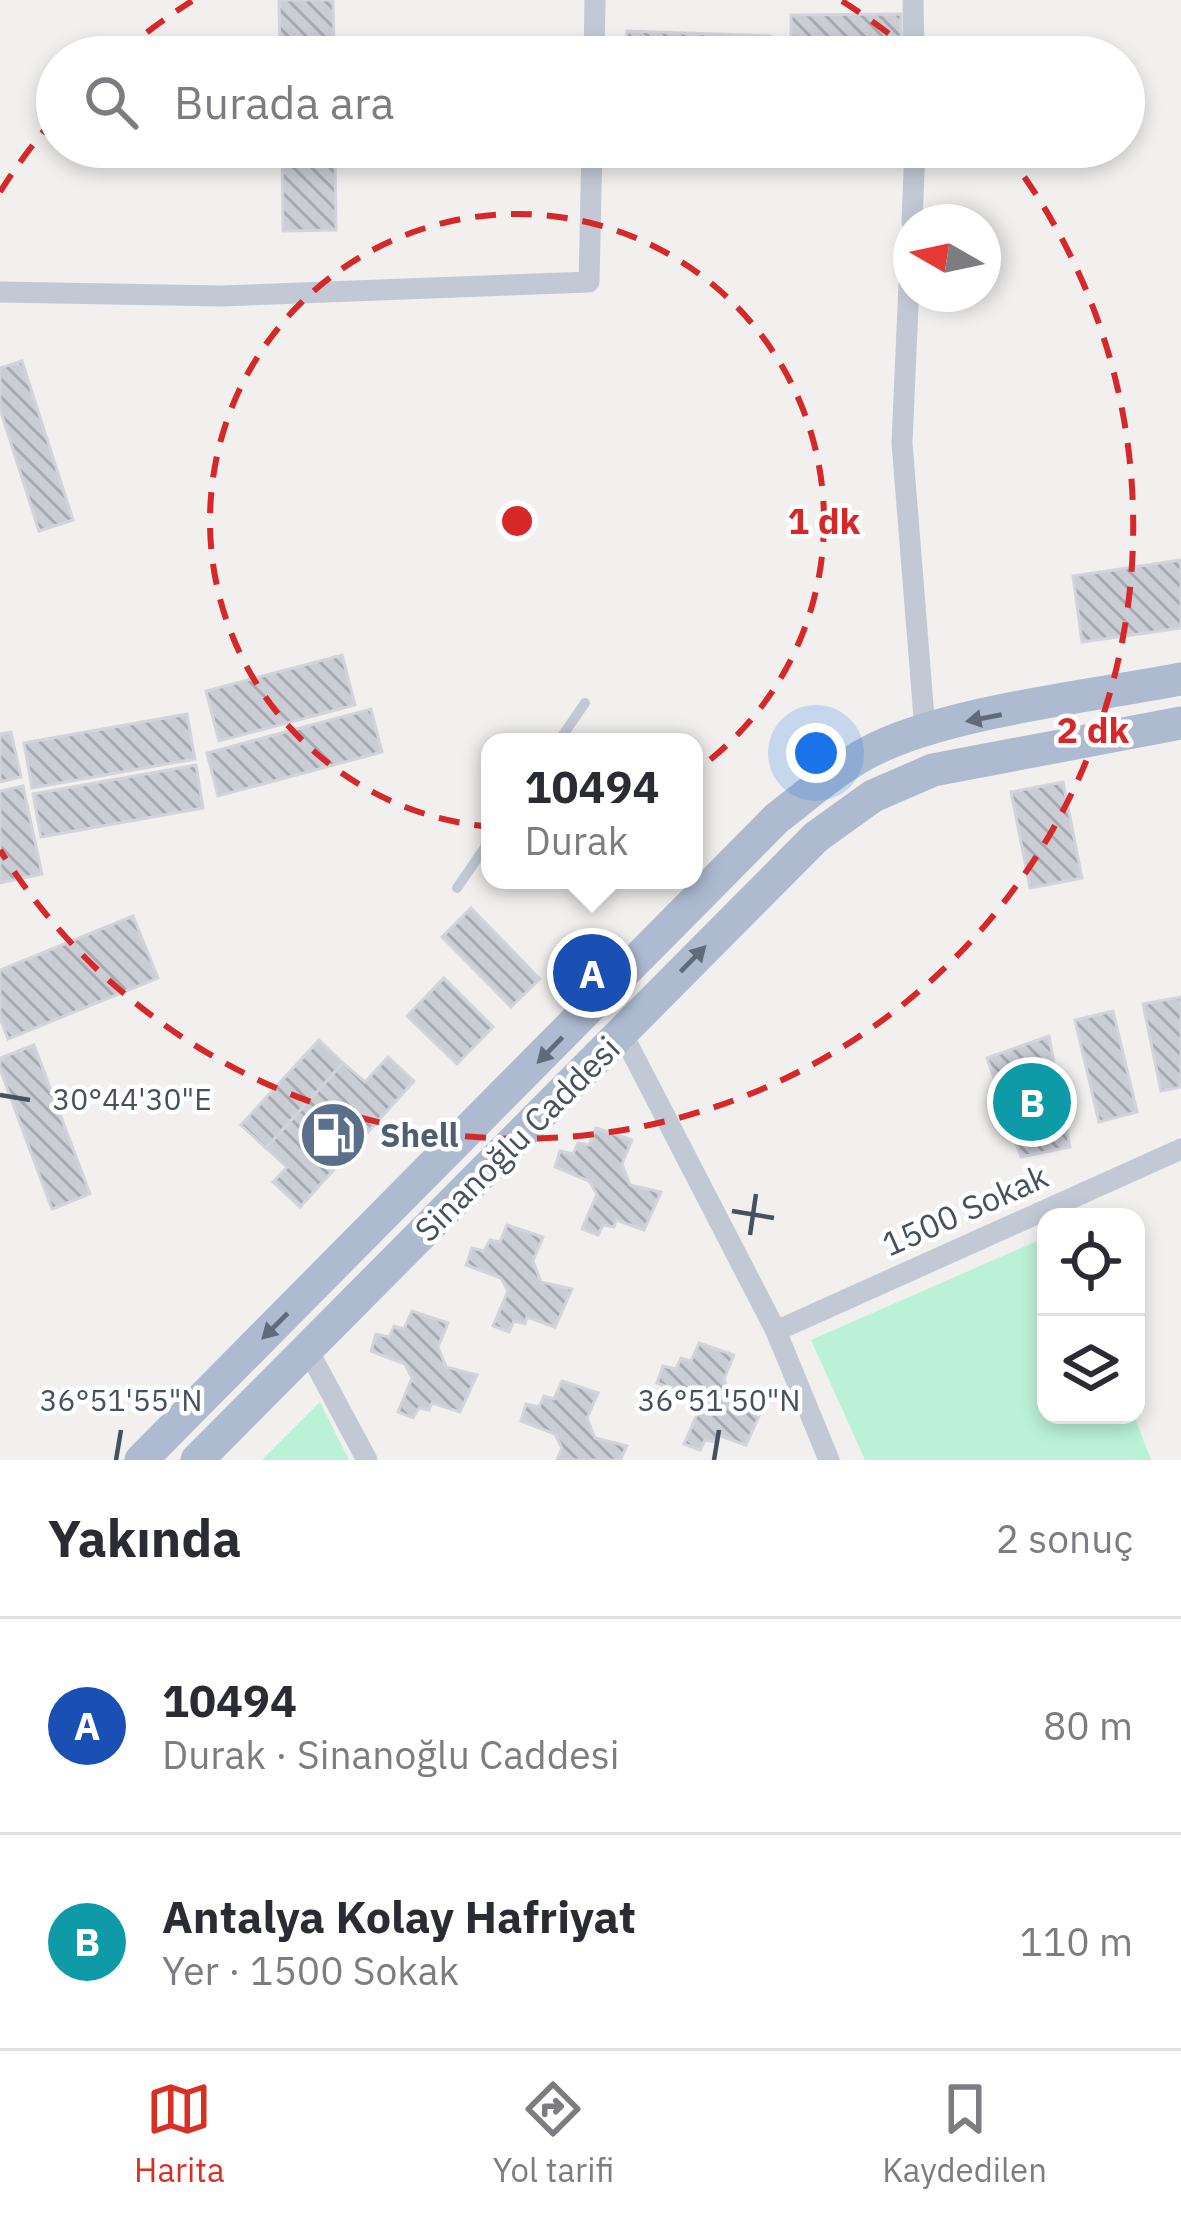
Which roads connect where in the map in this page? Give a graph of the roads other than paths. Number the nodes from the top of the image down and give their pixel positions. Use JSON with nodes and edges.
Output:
{"nodes":[{"id":1,"x":596,"y":0,"type":"edge"},
{"id":2,"x":913,"y":0,"type":"edge"},
{"id":3,"x":595,"y":36,"type":"edge"},
{"id":4,"x":914,"y":36,"type":"edge"},
{"id":5,"x":592,"y":168,"type":"edge"},
{"id":6,"x":914,"y":168,"type":"edge"},
{"id":7,"x":913,"y":204,"type":"edge"},
{"id":8,"x":0,"y":292,"type":"edge"},
{"id":9,"x":908,"y":312,"type":"edge"},
{"id":10,"x":1181,"y":679,"type":"edge"},
{"id":11,"x":585,"y":703,"type":"dead end"},
{"id":12,"x":1181,"y":723,"type":"edge"},
{"id":13,"x":925,"y":730,"type":"junction"},
{"id":14,"x":564,"y":733,"type":"edge"},
{"id":15,"x":481,"y":853,"type":"edge"},
{"id":16,"x":703,"y":881,"type":"edge"},
{"id":17,"x":457,"y":888,"type":"dead end"},
{"id":18,"x":694,"y":889,"type":"edge"},
{"id":19,"x":622,"y":1033,"type":"junction"},
{"id":20,"x":1181,"y":1149,"type":"edge"},
{"id":21,"x":776,"y":1331,"type":"junction"},
{"id":22,"x":308,"y":1350,"type":"junction"},
{"id":23,"x":141,"y":1460,"type":"edge"},
{"id":24,"x":197,"y":1460,"type":"edge"},
{"id":25,"x":368,"y":1460,"type":"edge"},
{"id":26,"x":830,"y":1460,"type":"edge"}],
"edges":[{"from":1,"to":3,"type":"street"},
{"from":2,"to":4,"type":"street"},
{"from":5,"to":8,"type":"street"},
{"from":6,"to":7,"type":"street"},
{"from":9,"to":13,"type":"street"},
{"from":10,"to":13,"type":"main road","name":"Si̇nanoğlu Caddesi","one_way":true},
{"from":11,"to":14,"type":"lane"},
{"from":19,"to":12,"type":"main road","name":"Si̇nanoğlu Caddesi","one_way":true},
{"from":13,"to":16,"type":"main road","name":"Si̇nanoğlu Caddesi"},
{"from":15,"to":17,"type":"lane"},
{"from":18,"to":23,"type":"main road","name":"Si̇nanoğlu Caddesi","one_way":true},
{"from":19,"to":21,"type":"street"},
{"from":19,"to":22,"type":"main road","name":"Si̇nanoğlu Caddesi"},
{"from":20,"to":21,"type":"street","name":"1500 Sokak"},
{"from":21,"to":26,"type":"street"},
{"from":22,"to":24,"type":"main road","name":"Si̇nanoğlu Caddesi"},
{"from":22,"to":25,"type":"street"}]}
